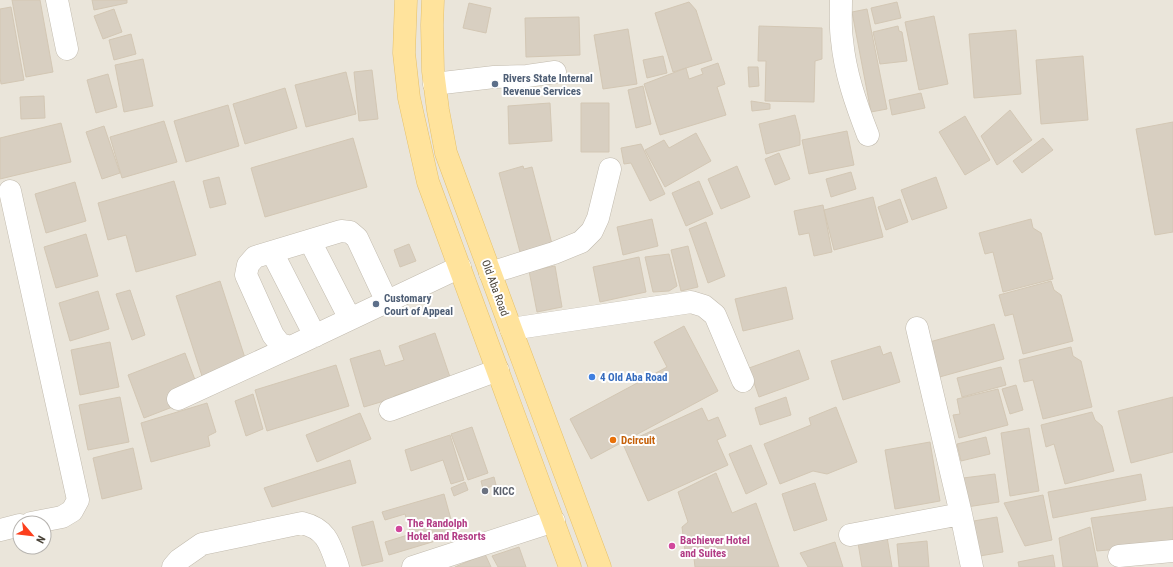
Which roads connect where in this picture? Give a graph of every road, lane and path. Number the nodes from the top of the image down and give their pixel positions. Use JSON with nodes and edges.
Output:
{"nodes":[{"id":1,"x":57,"y":0,"type":"edge"},
{"id":2,"x":406,"y":0,"type":"edge"},
{"id":3,"x":433,"y":0,"type":"edge"},
{"id":4,"x":841,"y":0,"type":"edge"},
{"id":5,"x":68,"y":49,"type":"dead end"},
{"id":6,"x":555,"y":72,"type":"dead end"},
{"id":7,"x":434,"y":84,"type":"junction"},
{"id":8,"x":868,"y":135,"type":"dead end"},
{"id":9,"x":610,"y":169,"type":"dead end"},
{"id":10,"x":10,"y":191,"type":"dead end"},
{"id":11,"x":310,"y":240,"type":"junction"},
{"id":12,"x":272,"y":252,"type":"junction"},
{"id":13,"x":460,"y":267,"type":"junction"},
{"id":14,"x":490,"y":273,"type":"junction"},
{"id":15,"x":387,"y":302,"type":"junction"},
{"id":16,"x":350,"y":319,"type":"junction"},
{"id":17,"x":917,"y":328,"type":"dead end"},
{"id":18,"x":511,"y":329,"type":"junction"},
{"id":19,"x":315,"y":336,"type":"junction"},
{"id":20,"x":291,"y":347,"type":"junction"},
{"id":21,"x":498,"y":370,"type":"junction"},
{"id":22,"x":743,"y":381,"type":"dead end"},
{"id":23,"x":178,"y":398,"type":"dead end"},
{"id":24,"x":390,"y":410,"type":"dead end"},
{"id":25,"x":961,"y":514,"type":"junction"},
{"id":26,"x":52,"y":519,"type":"edge"},
{"id":27,"x":554,"y":521,"type":"junction"},
{"id":28,"x":12,"y":527,"type":"edge"},
{"id":29,"x":0,"y":530,"type":"edge"},
{"id":30,"x":850,"y":535,"type":"dead end"},
{"id":31,"x":1173,"y":551,"type":"edge"},
{"id":32,"x":1119,"y":556,"type":"dead end"},
{"id":33,"x":173,"y":567,"type":"edge"},
{"id":34,"x":338,"y":567,"type":"edge"},
{"id":35,"x":413,"y":567,"type":"edge"},
{"id":36,"x":570,"y":567,"type":"edge"},
{"id":37,"x":600,"y":567,"type":"edge"},
{"id":38,"x":972,"y":567,"type":"edge"}],
"edges":[{"from":1,"to":5,"type":"street"},
{"from":2,"to":13,"type":"main road"},
{"from":3,"to":7,"type":"main road","name":"Old Aba Road"},
{"from":4,"to":8,"type":"street"},
{"from":6,"to":7,"type":"street"},
{"from":7,"to":14,"type":"main road","name":"Old Aba Road"},
{"from":9,"to":14,"type":"street"},
{"from":10,"to":26,"type":"street"},
{"from":11,"to":12,"type":"street"},
{"from":11,"to":15,"type":"street"},
{"from":11,"to":16,"type":"street"},
{"from":12,"to":19,"type":"street"},
{"from":12,"to":20,"type":"street"},
{"from":13,"to":15,"type":"street"},
{"from":13,"to":21,"type":"main road"},
{"from":14,"to":18,"type":"main road","name":"Old Aba Road"},
{"from":15,"to":16,"type":"street"},
{"from":16,"to":19,"type":"street"},
{"from":17,"to":25,"type":"street"},
{"from":18,"to":22,"type":"street"},
{"from":18,"to":37,"type":"main road","name":"Old Aba Road"},
{"from":19,"to":20,"type":"street"},
{"from":20,"to":23,"type":"street"},
{"from":21,"to":24,"type":"street"},
{"from":21,"to":27,"type":"main road"},
{"from":25,"to":30,"type":"street"},
{"from":25,"to":38,"type":"street"},
{"from":27,"to":35,"type":"street"},
{"from":27,"to":36,"type":"main road"},
{"from":28,"to":29,"type":"street"},
{"from":31,"to":32,"type":"street"},
{"from":33,"to":34,"type":"street"}]}
